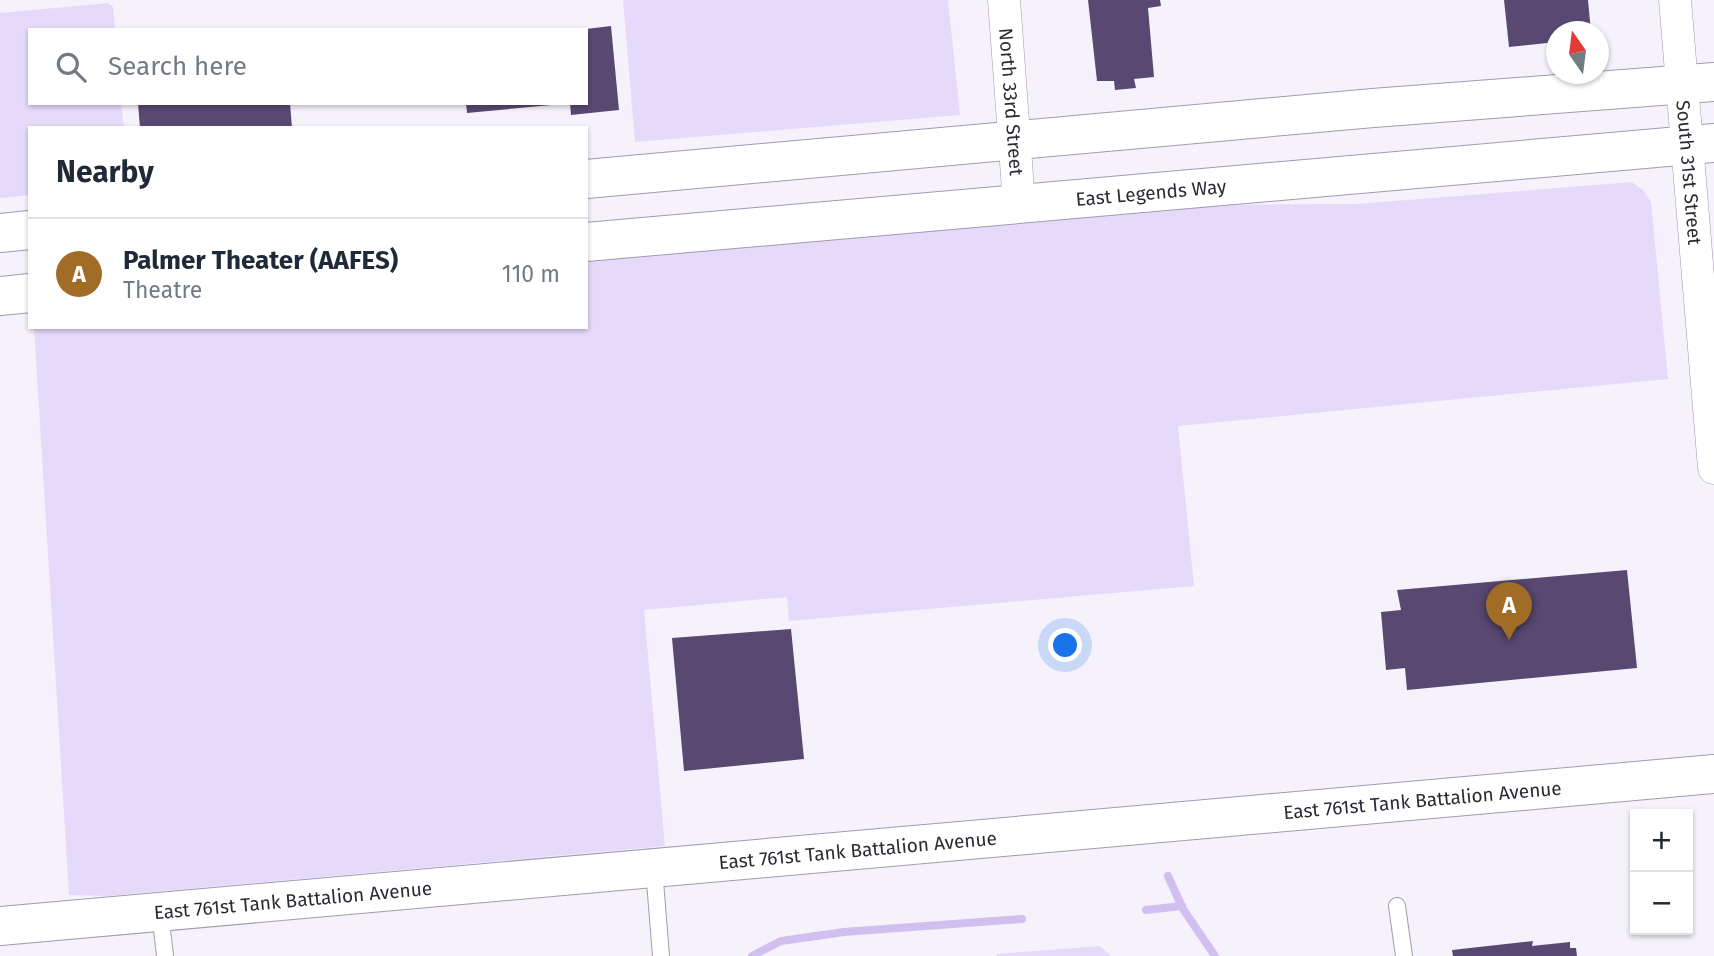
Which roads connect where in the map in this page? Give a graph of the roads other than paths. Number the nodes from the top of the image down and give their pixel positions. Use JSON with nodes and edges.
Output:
{"nodes":[{"id":1,"x":1004,"y":0,"type":"edge"},
{"id":2,"x":1675,"y":0,"type":"edge"},
{"id":3,"x":1697,"y":84,"type":"edge"},
{"id":4,"x":1014,"y":139,"type":"junction"},
{"id":5,"x":1700,"y":144,"type":"edge"},
{"id":6,"x":588,"y":179,"type":"edge"},
{"id":7,"x":1019,"y":203,"type":"junction"},
{"id":8,"x":28,"y":230,"type":"edge"},
{"id":9,"x":0,"y":233,"type":"edge"},
{"id":10,"x":588,"y":242,"type":"edge"},
{"id":11,"x":28,"y":293,"type":"edge"},
{"id":12,"x":0,"y":296,"type":"edge"},
{"id":13,"x":1714,"y":468,"type":"edge"},
{"id":14,"x":1714,"y":774,"type":"edge"},
{"id":15,"x":654,"y":869,"type":"junction"},
{"id":16,"x":1397,"y":906,"type":"dead end"},
{"id":17,"x":160,"y":912,"type":"junction"},
{"id":18,"x":0,"y":926,"type":"edge"},
{"id":19,"x":165,"y":956,"type":"edge"},
{"id":20,"x":661,"y":956,"type":"edge"},
{"id":21,"x":1404,"y":956,"type":"edge"}],
"edges":[{"from":1,"to":4,"type":"street","name":"North 33rd Street"},
{"from":2,"to":3,"type":"street","name":"South 31st Street"},
{"from":3,"to":4,"type":"street"},
{"from":3,"to":5,"type":"street","name":"South 31st Street"},
{"from":4,"to":6,"type":"street"},
{"from":4,"to":7,"type":"street","name":"North 33rd Street"},
{"from":5,"to":7,"type":"street","name":"East Legends Way"},
{"from":5,"to":13,"type":"street","name":"South 31st Street"},
{"from":7,"to":10,"type":"street","name":"East Legends Way"},
{"from":8,"to":9,"type":"street"},
{"from":11,"to":12,"type":"street"},
{"from":14,"to":15,"type":"street","name":"East 761st Tank Battalion Avenue"},
{"from":15,"to":17,"type":"street","name":"East 761st Tank Battalion Avenue"},
{"from":15,"to":20,"type":"lane"},
{"from":16,"to":21,"type":"lane"},
{"from":17,"to":18,"type":"street","name":"East 761st Tank Battalion Avenue"},
{"from":17,"to":19,"type":"lane"}]}
